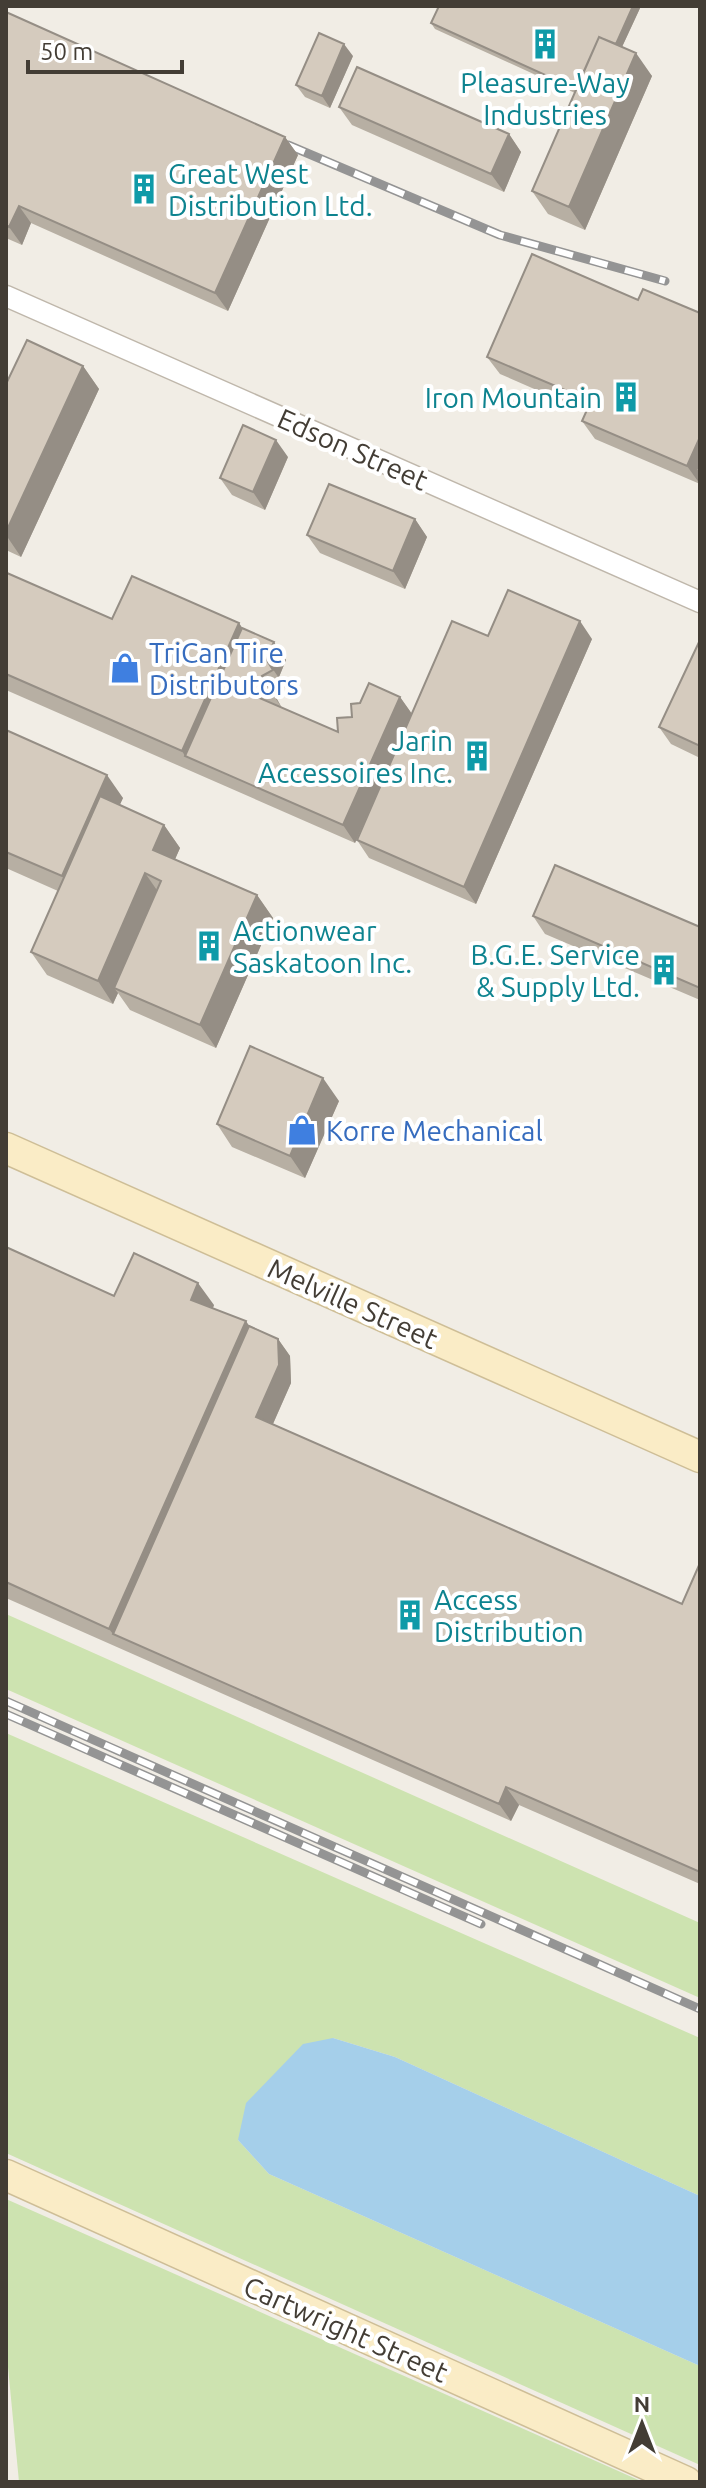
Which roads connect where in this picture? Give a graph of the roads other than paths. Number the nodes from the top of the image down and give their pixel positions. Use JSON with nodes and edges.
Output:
{"nodes":[{"id":1,"x":6,"y":296,"type":"edge"},
{"id":2,"x":700,"y":602,"type":"edge"},
{"id":3,"x":6,"y":1148,"type":"edge"},
{"id":4,"x":700,"y":1457,"type":"edge"},
{"id":5,"x":6,"y":2175,"type":"edge"},
{"id":6,"x":686,"y":2482,"type":"edge"}],
"edges":[{"from":1,"to":2,"type":"street","name":"Edson Street"},
{"from":3,"to":4,"type":"street","name":"Melville Street"},
{"from":5,"to":6,"type":"street","name":"Cartwright Street"}]}
